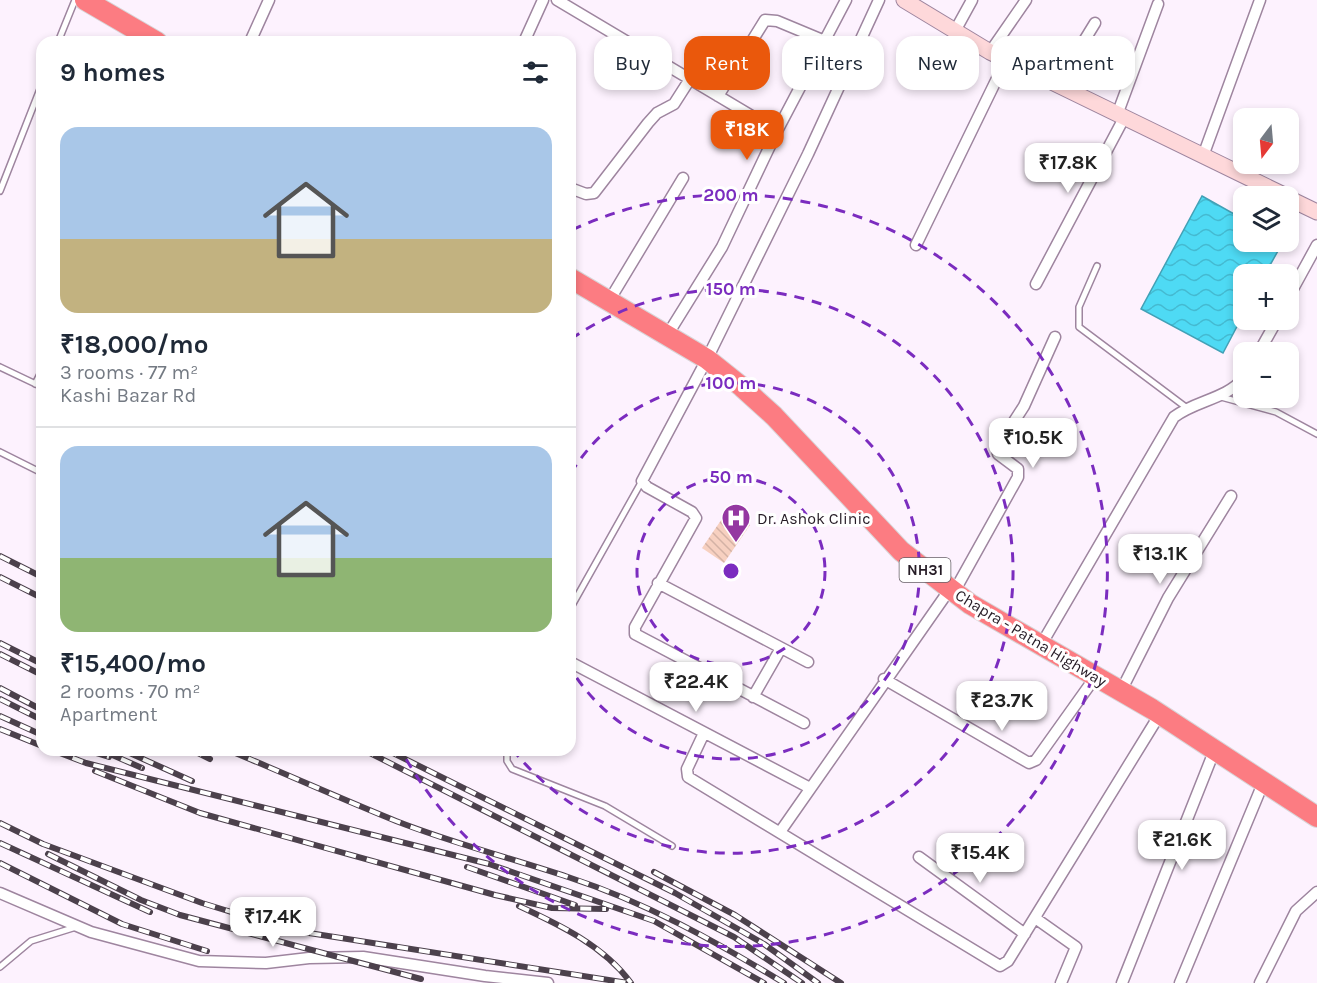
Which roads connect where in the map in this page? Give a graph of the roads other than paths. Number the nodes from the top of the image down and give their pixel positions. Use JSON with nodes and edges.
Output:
{"nodes":[{"id":1,"x":75,"y":0,"type":"edge"},
{"id":2,"x":86,"y":0,"type":"edge"},
{"id":3,"x":269,"y":0,"type":"edge"},
{"id":4,"x":543,"y":0,"type":"edge"},
{"id":5,"x":557,"y":0,"type":"edge"},
{"id":6,"x":846,"y":0,"type":"edge"},
{"id":7,"x":879,"y":0,"type":"edge"},
{"id":8,"x":904,"y":0,"type":"edge"},
{"id":9,"x":972,"y":0,"type":"edge"},
{"id":10,"x":1026,"y":0,"type":"edge"},
{"id":11,"x":1260,"y":0,"type":"edge"},
{"id":12,"x":1158,"y":4,"type":"dead end"},
{"id":13,"x":1095,"y":23,"type":"dead end"},
{"id":14,"x":955,"y":31,"type":"junction"},
{"id":15,"x":60,"y":36,"type":"edge"},
{"id":16,"x":147,"y":36,"type":"edge"},
{"id":17,"x":253,"y":36,"type":"edge"},
{"id":18,"x":527,"y":36,"type":"edge"},
{"id":19,"x":813,"y":36,"type":"edge"},
{"id":20,"x":828,"y":36,"type":"edge"},
{"id":21,"x":1087,"y":36,"type":"edge"},
{"id":22,"x":990,"y":52,"type":"joint"},
{"id":23,"x":684,"y":75,"type":"edge"},
{"id":24,"x":684,"y":88,"type":"edge"},
{"id":25,"x":708,"y":90,"type":"edge"},
{"id":26,"x":799,"y":90,"type":"edge"},
{"id":27,"x":991,"y":90,"type":"edge"},
{"id":28,"x":1067,"y":90,"type":"edge"},
{"id":29,"x":718,"y":96,"type":"junction"},
{"id":30,"x":36,"y":99,"type":"edge"},
{"id":31,"x":1121,"y":116,"type":"junction"},
{"id":32,"x":777,"y":131,"type":"junction"},
{"id":33,"x":1203,"y":156,"type":"junction"},
{"id":34,"x":682,"y":178,"type":"dead end"},
{"id":35,"x":1264,"y":186,"type":"edge"},
{"id":36,"x":576,"y":190,"type":"edge"},
{"id":37,"x":0,"y":191,"type":"edge"},
{"id":38,"x":1299,"y":203,"type":"edge"},
{"id":39,"x":1317,"y":212,"type":"edge"},
{"id":40,"x":916,"y":244,"type":"dead end"},
{"id":41,"x":1317,"y":245,"type":"edge"},
{"id":42,"x":1097,"y":266,"type":"dead end"},
{"id":43,"x":1299,"y":278,"type":"edge"},
{"id":44,"x":576,"y":282,"type":"edge"},
{"id":45,"x":1036,"y":284,"type":"dead end"},
{"id":46,"x":609,"y":301,"type":"junction"},
{"id":47,"x":668,"y":334,"type":"junction"},
{"id":48,"x":1055,"y":337,"type":"dead end"},
{"id":49,"x":707,"y":359,"type":"junction"},
{"id":50,"x":0,"y":367,"type":"edge"},
{"id":51,"x":36,"y":380,"type":"edge"},
{"id":52,"x":34,"y":384,"type":"joint"},
{"id":53,"x":1233,"y":389,"type":"edge"},
{"id":54,"x":1219,"y":396,"type":"junction"},
{"id":55,"x":1187,"y":408,"type":"junction"},
{"id":56,"x":1317,"y":434,"type":"edge"},
{"id":57,"x":0,"y":452,"type":"edge"},
{"id":58,"x":36,"y":470,"type":"edge"},
{"id":59,"x":642,"y":481,"type":"junction"},
{"id":60,"x":1231,"y":496,"type":"dead end"},
{"id":61,"x":658,"y":583,"type":"junction"},
{"id":62,"x":952,"y":591,"type":"junction"},
{"id":63,"x":576,"y":595,"type":"edge"},
{"id":64,"x":1041,"y":645,"type":"junction"},
{"id":65,"x":782,"y":648,"type":"junction"},
{"id":66,"x":808,"y":662,"type":"dead end"},
{"id":67,"x":576,"y":665,"type":"edge"},
{"id":68,"x":1096,"y":676,"type":"junction"},
{"id":69,"x":884,"y":679,"type":"junction"},
{"id":70,"x":1121,"y":691,"type":"junction"},
{"id":71,"x":753,"y":697,"type":"junction"},
{"id":72,"x":1161,"y":714,"type":"junction"},
{"id":73,"x":804,"y":723,"type":"dead end"},
{"id":74,"x":704,"y":733,"type":"junction"},
{"id":75,"x":1215,"y":748,"type":"junction"},
{"id":76,"x":507,"y":756,"type":"edge"},
{"id":77,"x":1264,"y":781,"type":"junction"},
{"id":78,"x":810,"y":788,"type":"junction"},
{"id":79,"x":1317,"y":817,"type":"edge"},
{"id":80,"x":780,"y":832,"type":"junction"},
{"id":81,"x":672,"y":846,"type":"dead end"},
{"id":82,"x":919,"y":857,"type":"dead end"},
{"id":83,"x":1317,"y":892,"type":"edge"},
{"id":84,"x":0,"y":893,"type":"edge"},
{"id":85,"x":1035,"y":918,"type":"junction"},
{"id":86,"x":78,"y":926,"type":"junction"},
{"id":87,"x":1025,"y":934,"type":"junction"},
{"id":88,"x":0,"y":967,"type":"edge"},
{"id":89,"x":548,"y":983,"type":"edge"},
{"id":90,"x":1061,"y":983,"type":"edge"},
{"id":91,"x":1122,"y":983,"type":"edge"},
{"id":92,"x":1180,"y":983,"type":"edge"},
{"id":93,"x":1260,"y":983,"type":"edge"}],
"edges":[{"from":1,"to":15,"type":"lane"},
{"from":2,"to":16,"type":"highway"},
{"from":3,"to":17,"type":"street"},
{"from":4,"to":18,"type":"street"},
{"from":5,"to":23,"type":"street"},
{"from":6,"to":20,"type":"street"},
{"from":7,"to":49,"type":"street"},
{"from":8,"to":14,"type":"street"},
{"from":9,"to":14,"type":"street"},
{"from":10,"to":22,"type":"street"},
{"from":11,"to":33,"type":"street"},
{"from":12,"to":31,"type":"street"},
{"from":13,"to":21,"type":"street"},
{"from":14,"to":22,"type":"street"},
{"from":19,"to":29,"type":"street"},
{"from":24,"to":36,"type":"street"},
{"from":25,"to":29,"type":"street"},
{"from":26,"to":32,"type":"street"},
{"from":27,"to":40,"type":"street"},
{"from":28,"to":31,"type":"street"},
{"from":29,"to":32,"type":"street"},
{"from":30,"to":37,"type":"lane"},
{"from":31,"to":33,"type":"street"},
{"from":31,"to":45,"type":"street"},
{"from":32,"to":47,"type":"street"},
{"from":33,"to":35,"type":"street"},
{"from":34,"to":46,"type":"street"},
{"from":38,"to":39,"type":"street"},
{"from":41,"to":43,"type":"street"},
{"from":42,"to":55,"type":"lane"},
{"from":44,"to":46,"type":"highway","name":"Chapra - Patna Highway","number":"NH31"},
{"from":46,"to":47,"type":"highway","name":"Chapra - Patna Highway","number":"NH31"},
{"from":47,"to":49,"type":"highway","name":"Chapra - Patna Highway","number":"NH31"},
{"from":48,"to":62,"type":"street"},
{"from":49,"to":59,"type":"street"},
{"from":49,"to":62,"type":"highway","name":"Chapra - Patna Highway","number":"NH31"},
{"from":50,"to":52,"type":"lane"},
{"from":51,"to":52,"type":"lane"},
{"from":53,"to":54,"type":"street"},
{"from":54,"to":55,"type":"street"},
{"from":54,"to":56,"type":"lane"},
{"from":55,"to":64,"type":"street"},
{"from":57,"to":58,"type":"lane"},
{"from":59,"to":61,"type":"street"},
{"from":59,"to":63,"type":"lane"},
{"from":60,"to":70,"type":"street"},
{"from":61,"to":65,"type":"street"},
{"from":61,"to":71,"type":"street"},
{"from":62,"to":64,"type":"highway","name":"Chapra - Patna Highway","number":"NH31"},
{"from":62,"to":69,"type":"street"},
{"from":64,"to":68,"type":"highway","name":"Chapra - Patna Highway","number":"NH31"},
{"from":65,"to":66,"type":"street"},
{"from":65,"to":71,"type":"street"},
{"from":67,"to":74,"type":"street"},
{"from":68,"to":69,"type":"street"},
{"from":68,"to":70,"type":"highway","name":"Chapra - Patna Highway","number":"NH31"},
{"from":69,"to":78,"type":"street"},
{"from":70,"to":72,"type":"highway","name":"Chapra - Patna Highway","number":"NH31"},
{"from":71,"to":73,"type":"street"},
{"from":72,"to":75,"type":"highway","name":"Chapra - Patna Highway","number":"NH31"},
{"from":72,"to":85,"type":"street"},
{"from":74,"to":78,"type":"street"},
{"from":74,"to":80,"type":"street"},
{"from":75,"to":77,"type":"highway","name":"Chapra - Patna Highway","number":"NH31"},
{"from":75,"to":91,"type":"street"},
{"from":76,"to":81,"type":"lane"},
{"from":77,"to":79,"type":"highway","name":"Chapra - Patna Highway","number":"NH31"},
{"from":77,"to":92,"type":"street"},
{"from":78,"to":80,"type":"street"},
{"from":80,"to":87,"type":"street"},
{"from":82,"to":87,"type":"street"},
{"from":83,"to":93,"type":"street"},
{"from":84,"to":86,"type":"street"},
{"from":85,"to":87,"type":"street"},
{"from":85,"to":90,"type":"street"},
{"from":86,"to":88,"type":"lane"},
{"from":86,"to":89,"type":"street"}]}
